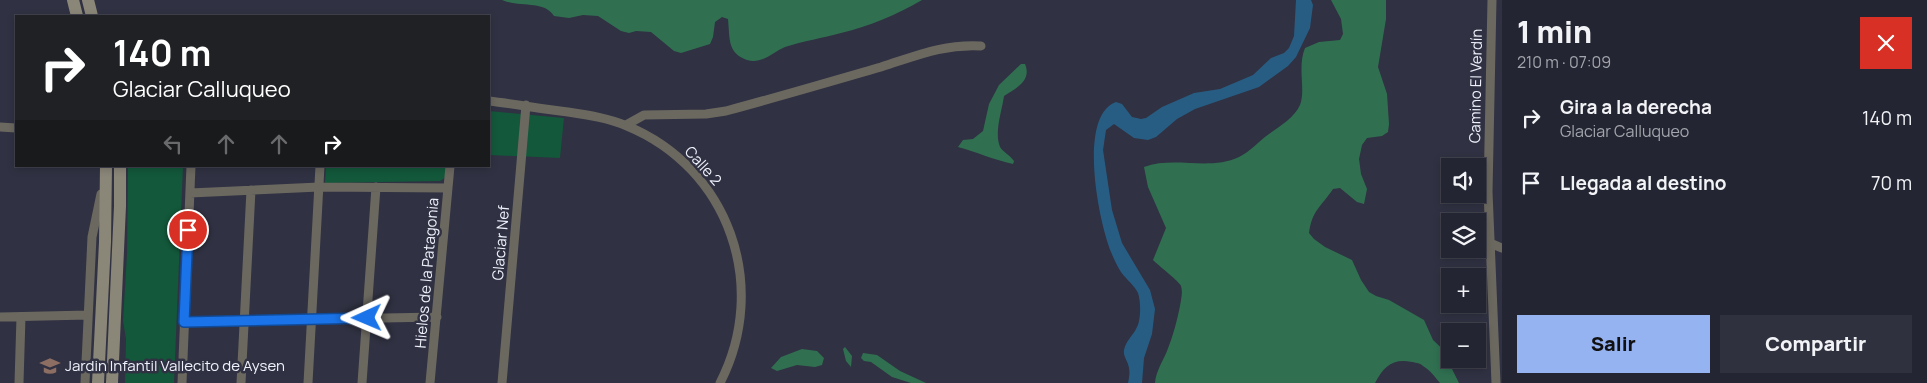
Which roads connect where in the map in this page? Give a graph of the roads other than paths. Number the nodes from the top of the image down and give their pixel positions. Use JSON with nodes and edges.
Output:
{"nodes":[{"id":1,"x":73,"y":0,"type":"edge"},
{"id":2,"x":88,"y":0,"type":"edge"},
{"id":3,"x":1492,"y":0,"type":"edge"},
{"id":4,"x":77,"y":15,"type":"edge"},
{"id":5,"x":92,"y":15,"type":"edge"},
{"id":6,"x":981,"y":46,"type":"dead end"},
{"id":7,"x":490,"y":101,"type":"edge"},
{"id":8,"x":526,"y":106,"type":"junction"},
{"id":9,"x":626,"y":125,"type":"junction"},
{"id":10,"x":0,"y":127,"type":"edge"},
{"id":11,"x":15,"y":128,"type":"edge"},
{"id":12,"x":106,"y":167,"type":"edge"},
{"id":13,"x":106,"y":167,"type":"edge"},
{"id":14,"x":120,"y":167,"type":"edge"},
{"id":15,"x":191,"y":167,"type":"edge"},
{"id":16,"x":320,"y":167,"type":"edge"},
{"id":17,"x":450,"y":167,"type":"edge"},
{"id":18,"x":319,"y":187,"type":"junction"},
{"id":19,"x":376,"y":187,"type":"junction"},
{"id":20,"x":448,"y":188,"type":"junction"},
{"id":21,"x":251,"y":190,"type":"junction"},
{"id":22,"x":190,"y":193,"type":"junction"},
{"id":23,"x":1490,"y":243,"type":"junction"},
{"id":24,"x":1502,"y":248,"type":"edge"},
{"id":25,"x":88,"y":315,"type":"junction"},
{"id":26,"x":0,"y":317,"type":"edge"},
{"id":27,"x":21,"y":317,"type":"junction"},
{"id":28,"x":437,"y":317,"type":"junction"},
{"id":29,"x":367,"y":318,"type":"junction"},
{"id":30,"x":312,"y":319,"type":"junction"},
{"id":31,"x":244,"y":321,"type":"junction"},
{"id":32,"x":184,"y":322,"type":"junction"},
{"id":33,"x":19,"y":383,"type":"edge"},
{"id":34,"x":85,"y":383,"type":"edge"},
{"id":35,"x":98,"y":383,"type":"edge"},
{"id":36,"x":112,"y":383,"type":"edge"},
{"id":37,"x":182,"y":383,"type":"edge"},
{"id":38,"x":241,"y":383,"type":"edge"},
{"id":39,"x":308,"y":383,"type":"edge"},
{"id":40,"x":362,"y":383,"type":"edge"},
{"id":41,"x":430,"y":383,"type":"edge"},
{"id":42,"x":502,"y":383,"type":"edge"},
{"id":43,"x":720,"y":383,"type":"edge"},
{"id":44,"x":1496,"y":383,"type":"edge"}],
"edges":[{"from":1,"to":4,"type":"main road"},
{"from":2,"to":5,"type":"main road"},
{"from":3,"to":23,"type":"street","name":"Camino El Verdín"},
{"from":6,"to":9,"type":"street"},
{"from":7,"to":8,"type":"street","name":"Calle 2"},
{"from":8,"to":9,"type":"street","name":"Calle 2"},
{"from":8,"to":42,"type":"street","name":"Glaciar Nef"},
{"from":9,"to":43,"type":"street","name":"Calle 2"},
{"from":10,"to":11,"type":"street"},
{"from":12,"to":25,"type":"street"},
{"from":13,"to":35,"type":"main road"},
{"from":14,"to":36,"type":"main road"},
{"from":15,"to":22,"type":"street"},
{"from":16,"to":18,"type":"street"},
{"from":17,"to":20,"type":"street","name":"Hielos de la Patagonia"},
{"from":18,"to":19,"type":"street"},
{"from":18,"to":21,"type":"street"},
{"from":18,"to":30,"type":"street"},
{"from":19,"to":20,"type":"street"},
{"from":19,"to":29,"type":"street"},
{"from":20,"to":28,"type":"street","name":"Hielos de la Patagonia"},
{"from":21,"to":22,"type":"street"},
{"from":21,"to":31,"type":"street"},
{"from":22,"to":32,"type":"street"},
{"from":23,"to":24,"type":"street"},
{"from":23,"to":44,"type":"street","name":"Camino El Verdín"},
{"from":25,"to":27,"type":"street"},
{"from":25,"to":34,"type":"street"},
{"from":26,"to":27,"type":"street"},
{"from":27,"to":33,"type":"street"},
{"from":28,"to":29,"type":"street"},
{"from":28,"to":41,"type":"street","name":"Hielos de la Patagonia"},
{"from":29,"to":30,"type":"street"},
{"from":29,"to":40,"type":"street"},
{"from":30,"to":31,"type":"street"},
{"from":30,"to":39,"type":"street"},
{"from":31,"to":32,"type":"street"},
{"from":31,"to":38,"type":"street"},
{"from":32,"to":37,"type":"street"}]}
